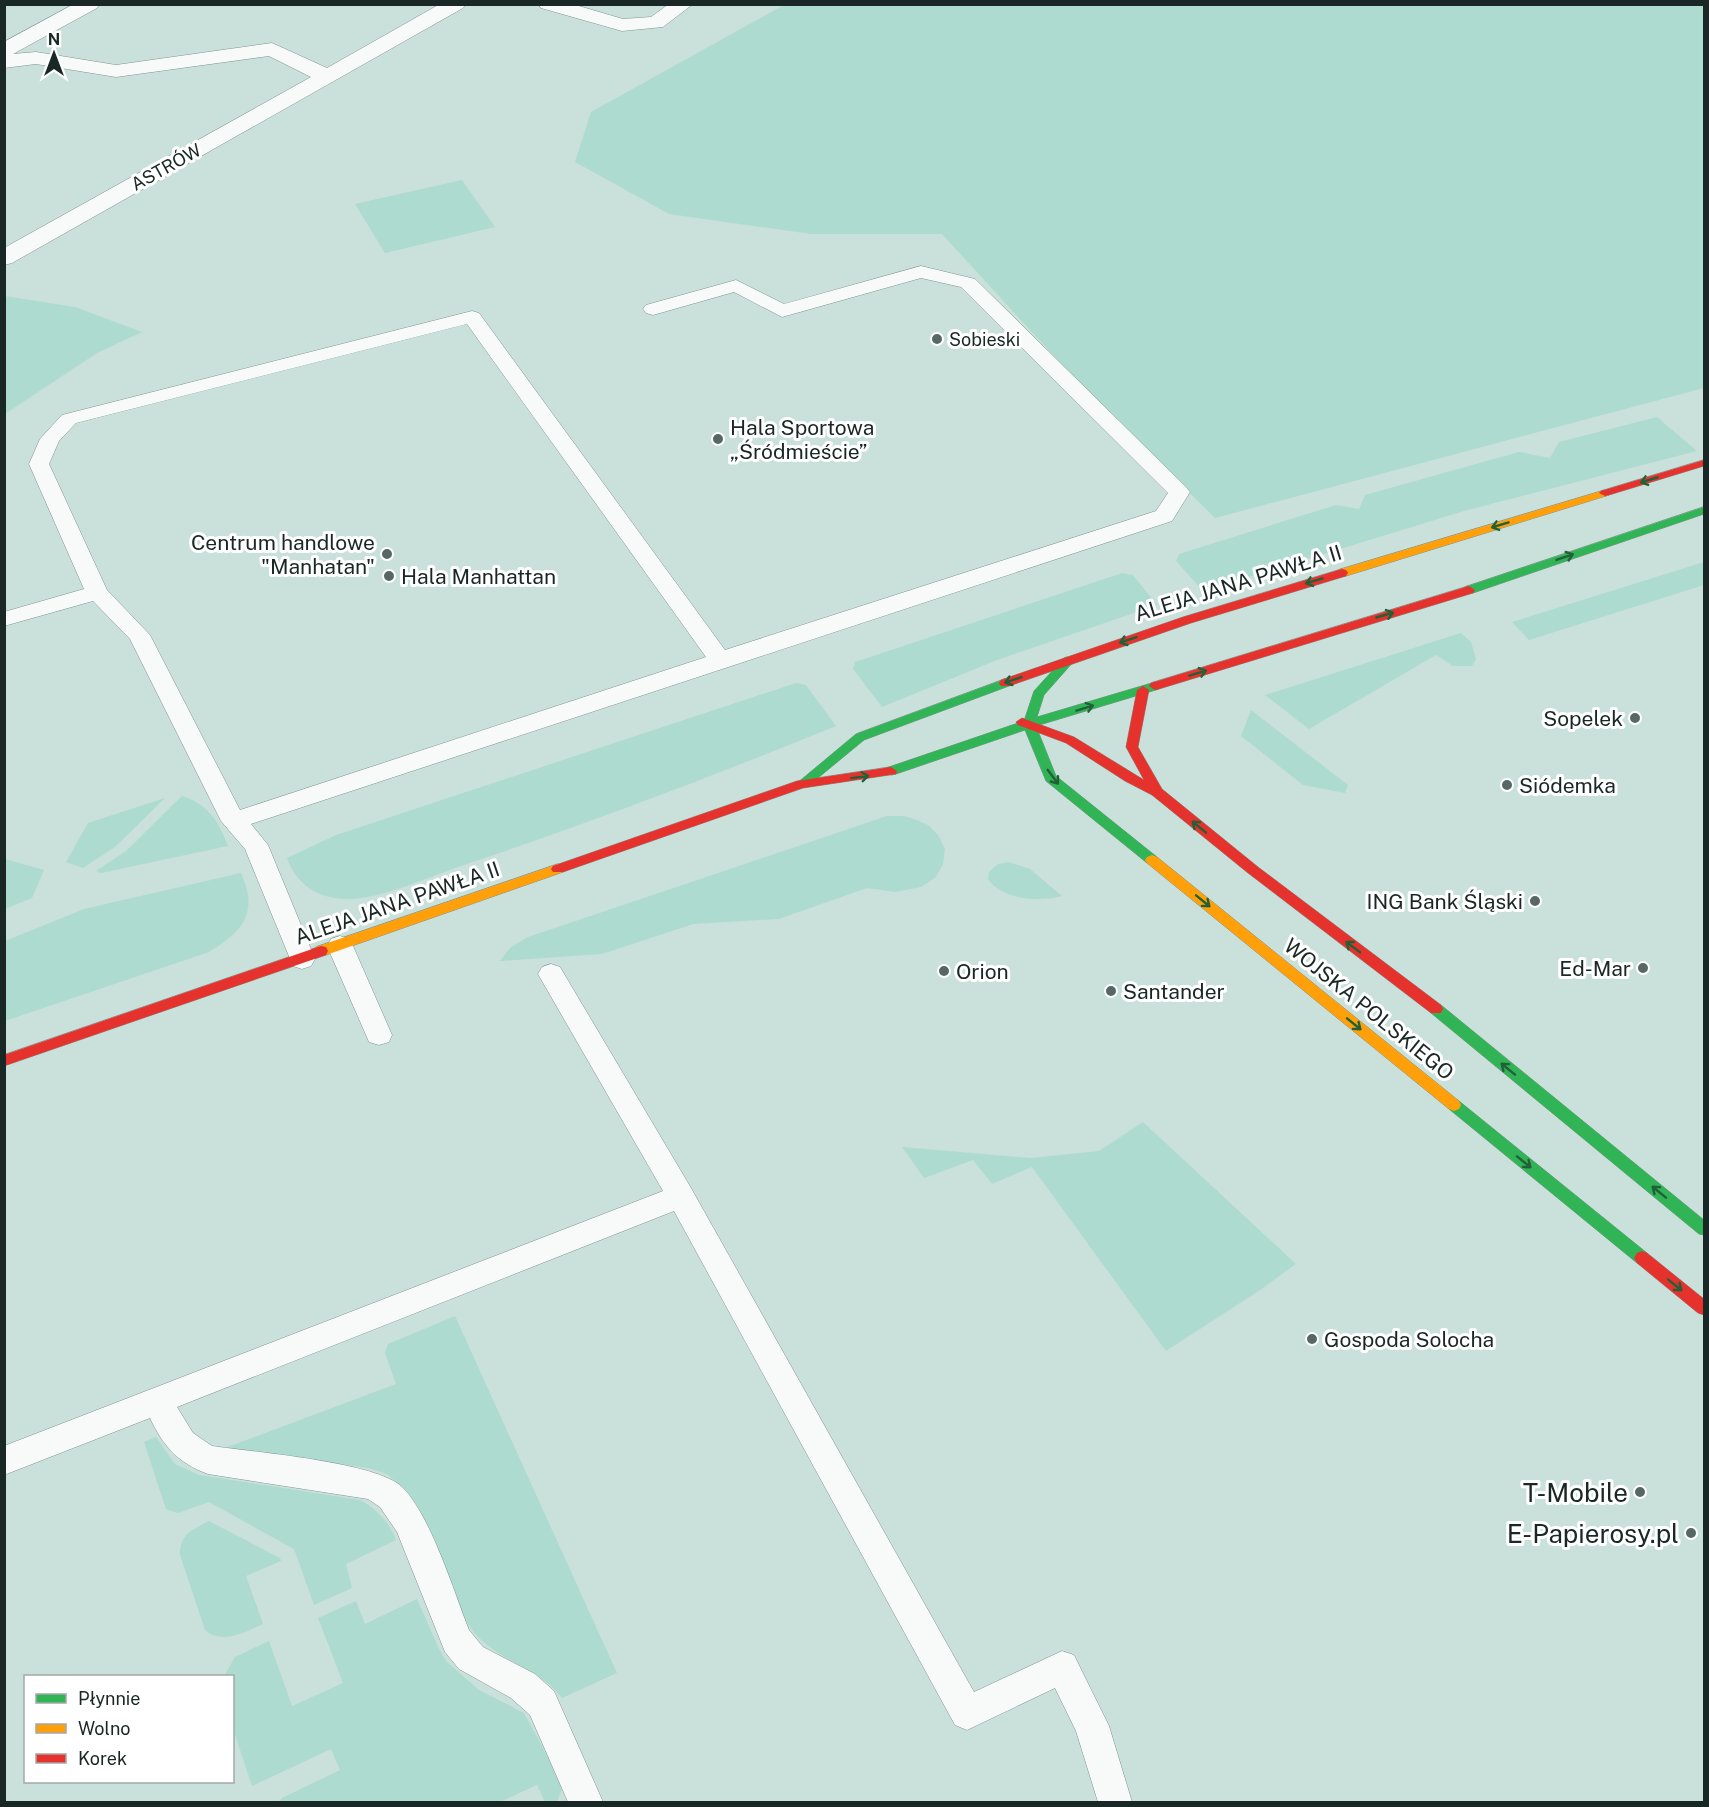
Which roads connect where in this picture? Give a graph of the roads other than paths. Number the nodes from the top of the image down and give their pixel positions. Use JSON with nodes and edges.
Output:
{"nodes":[{"id":1,"x":90,"y":4,"type":"edge"},
{"id":2,"x":456,"y":4,"type":"edge"},
{"id":3,"x":548,"y":4,"type":"edge"},
{"id":4,"x":683,"y":4,"type":"edge"},
{"id":5,"x":4,"y":51,"type":"edge"},
{"id":6,"x":4,"y":62,"type":"edge"},
{"id":7,"x":327,"y":76,"type":"junction"},
{"id":8,"x":4,"y":258,"type":"edge"},
{"id":9,"x":653,"y":309,"type":"dead end"},
{"id":10,"x":1704,"y":463,"type":"edge"},
{"id":11,"x":1704,"y":510,"type":"edge"},
{"id":12,"x":97,"y":593,"type":"junction"},
{"id":13,"x":4,"y":620,"type":"edge"},
{"id":14,"x":720,"y":660,"type":"junction"},
{"id":15,"x":1068,"y":661,"type":"junction"},
{"id":16,"x":1143,"y":690,"type":"junction"},
{"id":17,"x":947,"y":705,"type":"junction"},
{"id":18,"x":971,"y":708,"type":"dead end"},
{"id":19,"x":1001,"y":716,"type":"dead end"},
{"id":20,"x":1029,"y":724,"type":"junction"},
{"id":21,"x":802,"y":784,"type":"junction"},
{"id":22,"x":1157,"y":792,"type":"junction"},
{"id":23,"x":233,"y":821,"type":"junction"},
{"id":24,"x":340,"y":946,"type":"junction"},
{"id":25,"x":302,"y":959,"type":"junction"},
{"id":26,"x":551,"y":974,"type":"dead end"},
{"id":27,"x":379,"y":1035,"type":"dead end"},
{"id":28,"x":4,"y":1061,"type":"edge"},
{"id":29,"x":681,"y":1196,"type":"junction"},
{"id":30,"x":1704,"y":1229,"type":"edge"},
{"id":31,"x":1704,"y":1308,"type":"edge"},
{"id":32,"x":159,"y":1400,"type":"junction"},
{"id":33,"x":4,"y":1461,"type":"edge"},
{"id":34,"x":586,"y":1803,"type":"edge"},
{"id":35,"x":1115,"y":1803,"type":"edge"}],
"edges":[{"from":1,"to":5,"type":"street"},
{"from":2,"to":7,"type":"street","name":"ASTRÓW"},
{"from":3,"to":4,"type":"street"},
{"from":6,"to":7,"type":"street"},
{"from":7,"to":8,"type":"street","name":"ASTRÓW"},
{"from":9,"to":14,"type":"lane"},
{"from":10,"to":15,"type":"main road","name":"ALEJA JANA PAWŁA II","one_way":true},
{"from":16,"to":11,"type":"main road","name":"ALEJA JANA PAWŁA II","one_way":true},
{"from":12,"to":13,"type":"lane"},
{"from":12,"to":14,"type":"lane"},
{"from":12,"to":23,"type":"lane"},
{"from":14,"to":23,"type":"lane"},
{"from":15,"to":17,"type":"main road","name":"ALEJA JANA PAWŁA II","one_way":true},
{"from":15,"to":20,"type":"main road"},
{"from":20,"to":16,"type":"main road","name":"ALEJA JANA PAWŁA II","one_way":true},
{"from":16,"to":22,"type":"main road","name":"WOJSKA POLSKIEGO"},
{"from":17,"to":18,"type":"main road"},
{"from":17,"to":21,"type":"main road","name":"ALEJA JANA PAWŁA II"},
{"from":19,"to":20,"type":"main road","name":"WOJSKA POLSKIEGO"},
{"from":21,"to":20,"type":"main road","name":"ALEJA JANA PAWŁA II","one_way":true},
{"from":20,"to":22,"type":"main road","name":"WOJSKA POLSKIEGO"},
{"from":20,"to":31,"type":"main road","name":"WOJSKA POLSKIEGO","one_way":true},
{"from":21,"to":24,"type":"main road","name":"ALEJA JANA PAWŁA II"},
{"from":30,"to":22,"type":"main road","name":"WOJSKA POLSKIEGO","one_way":true},
{"from":23,"to":25,"type":"lane"},
{"from":24,"to":25,"type":"main road","name":"ALEJA JANA PAWŁA II"},
{"from":24,"to":27,"type":"lane"},
{"from":25,"to":28,"type":"main road","name":"ALEJA JANA PAWŁA II"},
{"from":26,"to":29,"type":"lane"},
{"from":29,"to":32,"type":"lane"},
{"from":29,"to":35,"type":"lane"},
{"from":32,"to":33,"type":"lane"},
{"from":32,"to":34,"type":"lane"}]}
